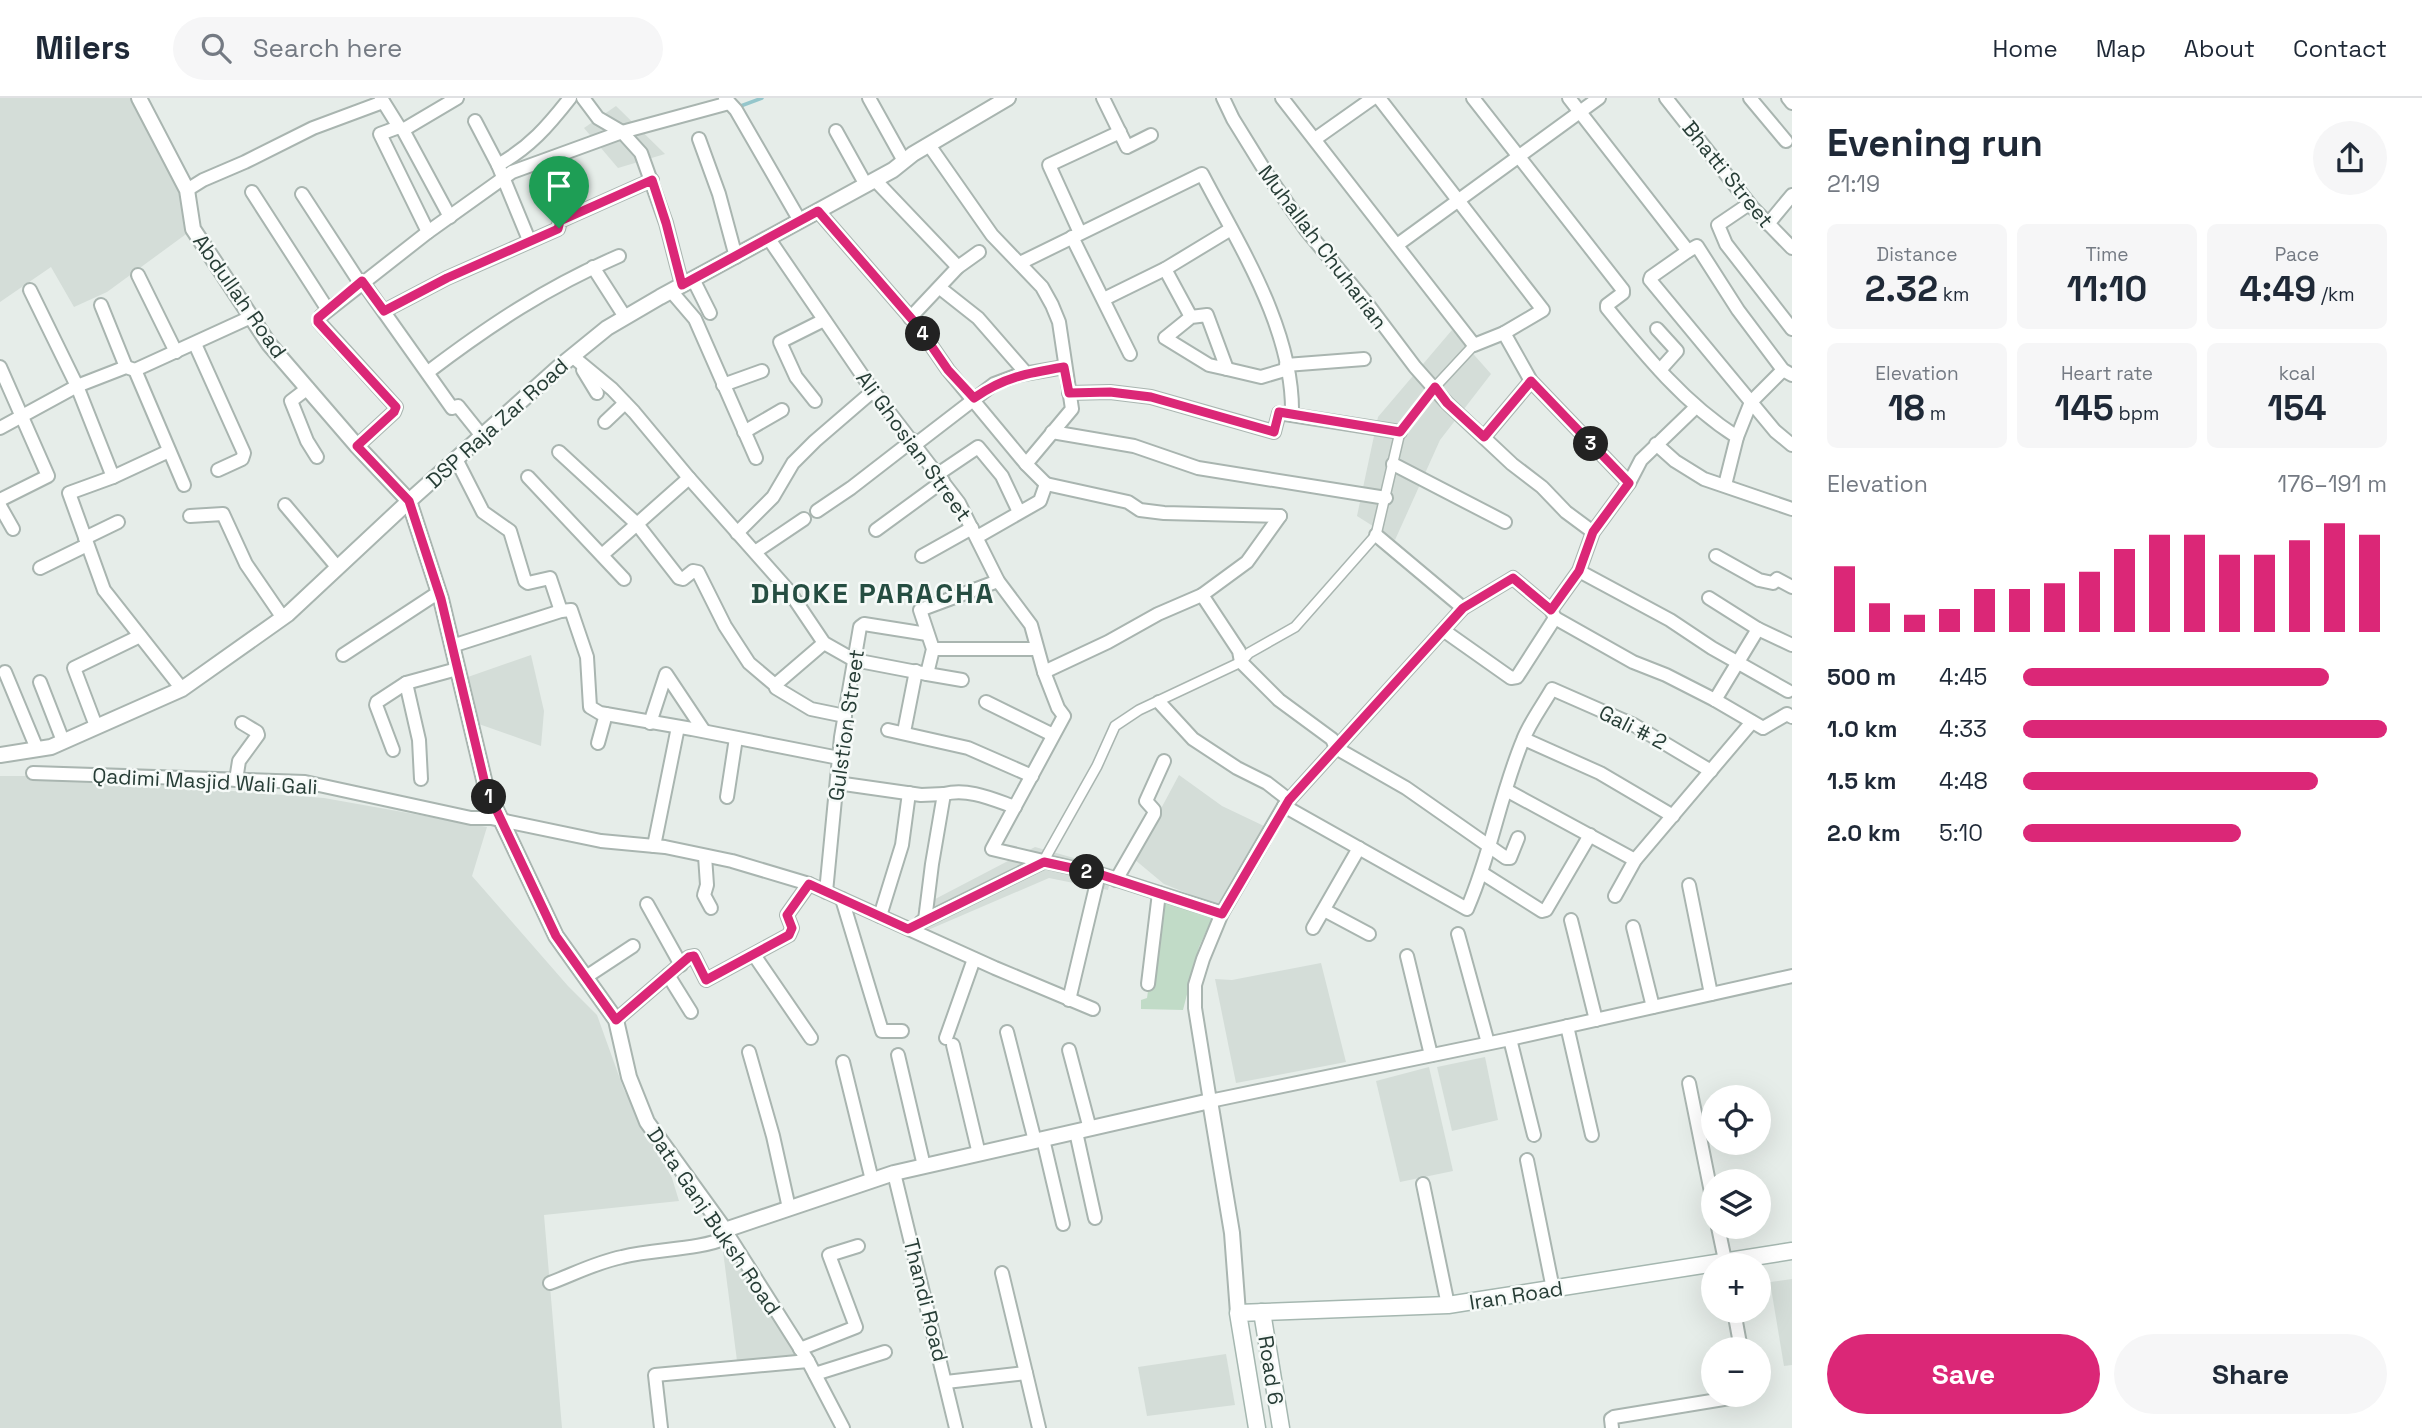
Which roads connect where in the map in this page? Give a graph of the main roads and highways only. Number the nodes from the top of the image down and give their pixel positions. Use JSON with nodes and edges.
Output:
{"nodes":[{"id":1,"x":1792,"y":1251,"type":"edge"},
{"id":2,"x":1771,"y":1255,"type":"edge"},
{"id":3,"x":1701,"y":1267,"type":"edge"},
{"id":4,"x":1262,"y":1312,"type":"junction"},
{"id":5,"x":1238,"y":1314,"type":"joint"},
{"id":6,"x":1257,"y":1428,"type":"edge"},
{"id":7,"x":1281,"y":1428,"type":"edge"}],
"edges":[{"from":1,"to":2,"type":"main road","name":"Iran Road"},
{"from":3,"to":4,"type":"main road","name":"Iran Road"},
{"from":4,"to":5,"type":"main road","name":"Iran Road"},
{"from":4,"to":7,"type":"main road","name":"Road 6"},
{"from":5,"to":6,"type":"main road","name":"Road 6"}]}
